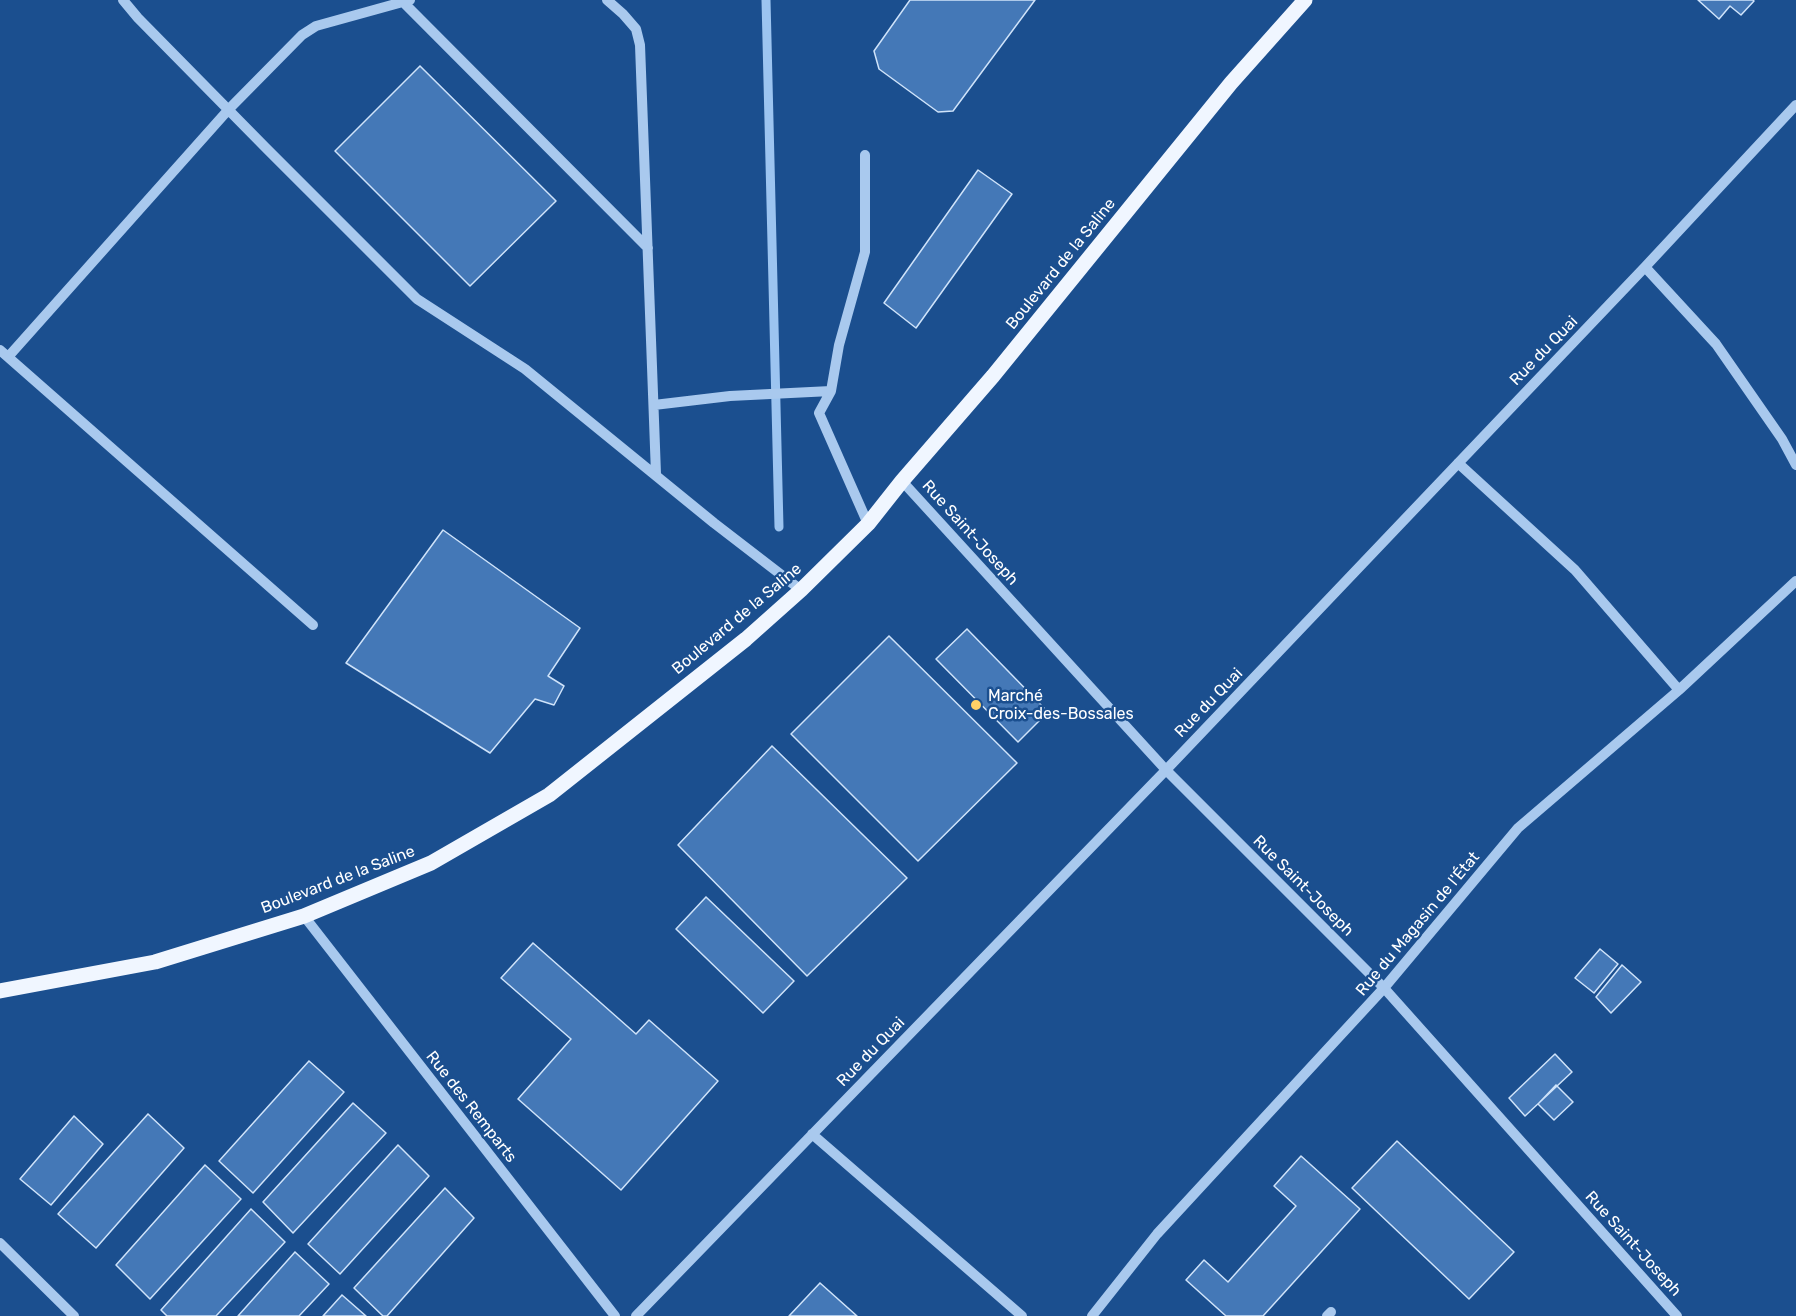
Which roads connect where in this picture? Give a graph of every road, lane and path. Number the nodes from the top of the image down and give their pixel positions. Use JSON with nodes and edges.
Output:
{"nodes":[{"id":1,"x":123,"y":0,"type":"edge"},
{"id":2,"x":607,"y":0,"type":"edge"},
{"id":3,"x":1305,"y":0,"type":"edge"},
{"id":4,"x":406,"y":1,"type":"edge"},
{"id":5,"x":1796,"y":105,"type":"edge"},
{"id":6,"x":229,"y":109,"type":"junction"},
{"id":7,"x":865,"y":155,"type":"dead end"},
{"id":8,"x":648,"y":248,"type":"junction"},
{"id":9,"x":1645,"y":267,"type":"junction"},
{"id":10,"x":4,"y":354,"type":"edge"},
{"id":11,"x":831,"y":391,"type":"junction"},
{"id":12,"x":654,"y":405,"type":"junction"},
{"id":13,"x":1458,"y":464,"type":"junction"},
{"id":14,"x":1796,"y":465,"type":"edge"},
{"id":15,"x":656,"y":474,"type":"junction"},
{"id":16,"x":902,"y":481,"type":"junction"},
{"id":17,"x":868,"y":524,"type":"junction"},
{"id":18,"x":1796,"y":581,"type":"edge"},
{"id":19,"x":801,"y":590,"type":"junction"},
{"id":20,"x":313,"y":625,"type":"dead end"},
{"id":21,"x":1679,"y":690,"type":"junction"},
{"id":22,"x":1166,"y":770,"type":"junction"},
{"id":23,"x":304,"y":916,"type":"junction"},
{"id":24,"x":1384,"y":988,"type":"junction"},
{"id":25,"x":0,"y":991,"type":"edge"},
{"id":26,"x":812,"y":1134,"type":"junction"},
{"id":27,"x":0,"y":1243,"type":"edge"},
{"id":28,"x":74,"y":1316,"type":"edge"},
{"id":29,"x":615,"y":1316,"type":"edge"},
{"id":30,"x":636,"y":1316,"type":"edge"},
{"id":31,"x":1022,"y":1316,"type":"edge"},
{"id":32,"x":1092,"y":1316,"type":"edge"},
{"id":33,"x":1677,"y":1316,"type":"edge"}],
"edges":[{"from":1,"to":6,"type":"street"},
{"from":2,"to":8,"type":"street"},
{"from":3,"to":16,"type":"main road","name":"Boulevard de la Saline"},
{"from":4,"to":6,"type":"street"},
{"from":4,"to":8,"type":"street"},
{"from":5,"to":9,"type":"street","name":"Rue du Quai"},
{"from":6,"to":10,"type":"street"},
{"from":6,"to":15,"type":"street"},
{"from":7,"to":11,"type":"street"},
{"from":8,"to":12,"type":"street"},
{"from":9,"to":13,"type":"street","name":"Rue du Quai"},
{"from":9,"to":14,"type":"street"},
{"from":10,"to":20,"type":"street"},
{"from":11,"to":12,"type":"street"},
{"from":11,"to":17,"type":"street"},
{"from":12,"to":15,"type":"street"},
{"from":13,"to":21,"type":"street"},
{"from":13,"to":22,"type":"street","name":"Rue du Quai"},
{"from":15,"to":19,"type":"street"},
{"from":16,"to":17,"type":"main road","name":"Boulevard de la Saline"},
{"from":16,"to":22,"type":"street","name":"Rue Saint-Joseph"},
{"from":17,"to":19,"type":"main road","name":"Boulevard de la Saline"},
{"from":18,"to":21,"type":"street","name":"Rue du Magasin de l'État"},
{"from":19,"to":23,"type":"main road","name":"Boulevard de la Saline"},
{"from":21,"to":24,"type":"street","name":"Rue du Magasin de l'État"},
{"from":22,"to":24,"type":"street","name":"Rue Saint-Joseph"},
{"from":22,"to":26,"type":"street","name":"Rue du Quai"},
{"from":23,"to":25,"type":"main road","name":"Boulevard de la Saline"},
{"from":23,"to":29,"type":"street","name":"Rue des Remparts"},
{"from":24,"to":32,"type":"street","name":"Rue du Magasin de l'État"},
{"from":24,"to":33,"type":"street","name":"Rue Saint-Joseph"},
{"from":26,"to":30,"type":"street","name":"Rue du Quai"},
{"from":26,"to":31,"type":"street"},
{"from":27,"to":28,"type":"street"}]}
